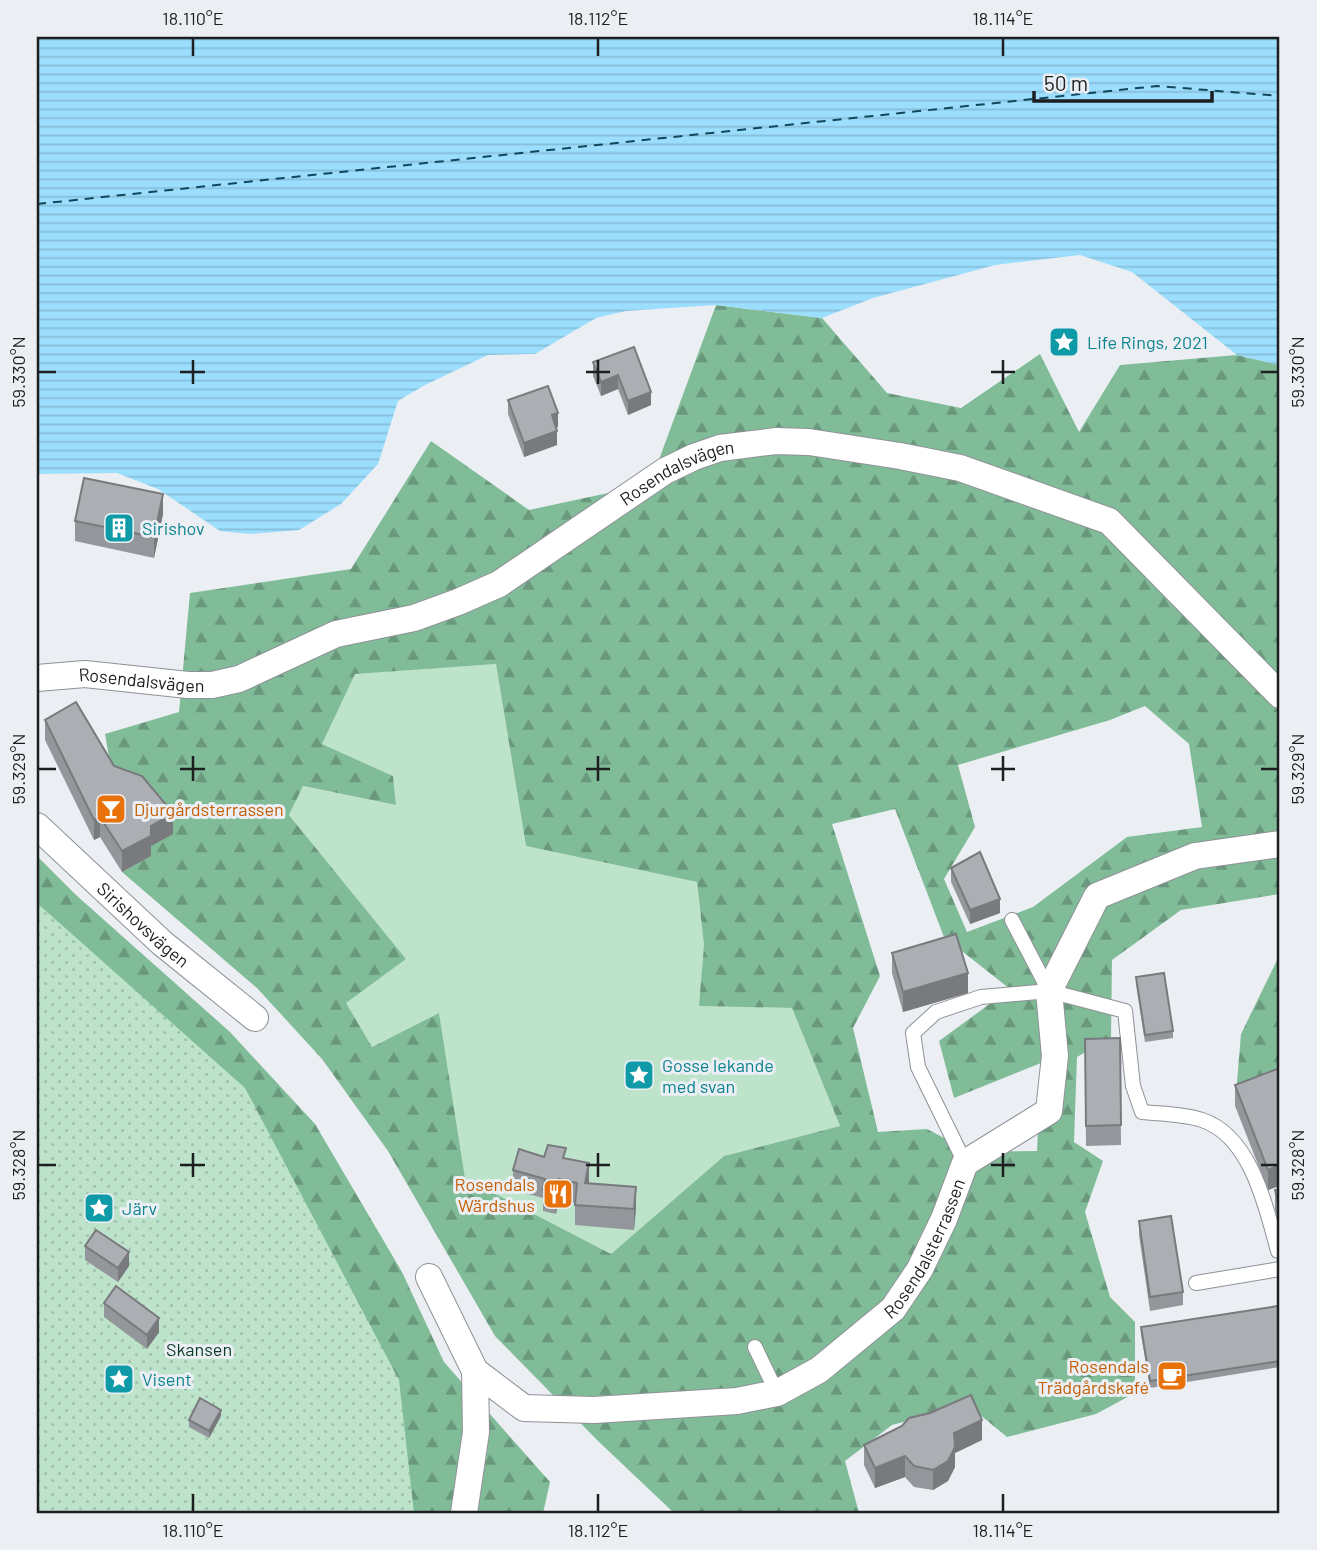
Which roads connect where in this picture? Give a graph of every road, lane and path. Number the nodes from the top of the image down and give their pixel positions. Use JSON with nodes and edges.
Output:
{"nodes":[{"id":1,"x":37,"y":678,"type":"edge"},
{"id":2,"x":1280,"y":695,"type":"edge"},
{"id":3,"x":37,"y":825,"type":"edge"},
{"id":4,"x":1280,"y":844,"type":"edge"},
{"id":5,"x":1012,"y":920,"type":"dead end"},
{"id":6,"x":1049,"y":991,"type":"junction"},
{"id":7,"x":255,"y":1018,"type":"dead end"},
{"id":8,"x":965,"y":1164,"type":"junction"},
{"id":9,"x":1280,"y":1251,"type":"edge"},
{"id":10,"x":1280,"y":1269,"type":"edge"},
{"id":11,"x":429,"y":1277,"type":"dead end"},
{"id":12,"x":1196,"y":1283,"type":"dead end"},
{"id":13,"x":755,"y":1348,"type":"dead end"},
{"id":14,"x":475,"y":1371,"type":"junction"},
{"id":15,"x":777,"y":1393,"type":"junction"},
{"id":16,"x":464,"y":1513,"type":"edge"}],
"edges":[{"from":1,"to":2,"type":"street","name":"Rosendalsvägen"},
{"from":3,"to":7,"type":"street","name":"Sirishovsvägen"},
{"from":4,"to":6,"type":"street"},
{"from":5,"to":6,"type":"lane"},
{"from":6,"to":8,"type":"street","name":"Rosendalsterrassen"},
{"from":6,"to":8,"type":"lane"},
{"from":6,"to":9,"type":"lane"},
{"from":8,"to":15,"type":"street","name":"Rosendalsterrassen"},
{"from":10,"to":12,"type":"lane"},
{"from":11,"to":14,"type":"street"},
{"from":13,"to":15,"type":"lane"},
{"from":14,"to":15,"type":"street","name":"Rosendalsterrassen"},
{"from":14,"to":16,"type":"street"}]}
